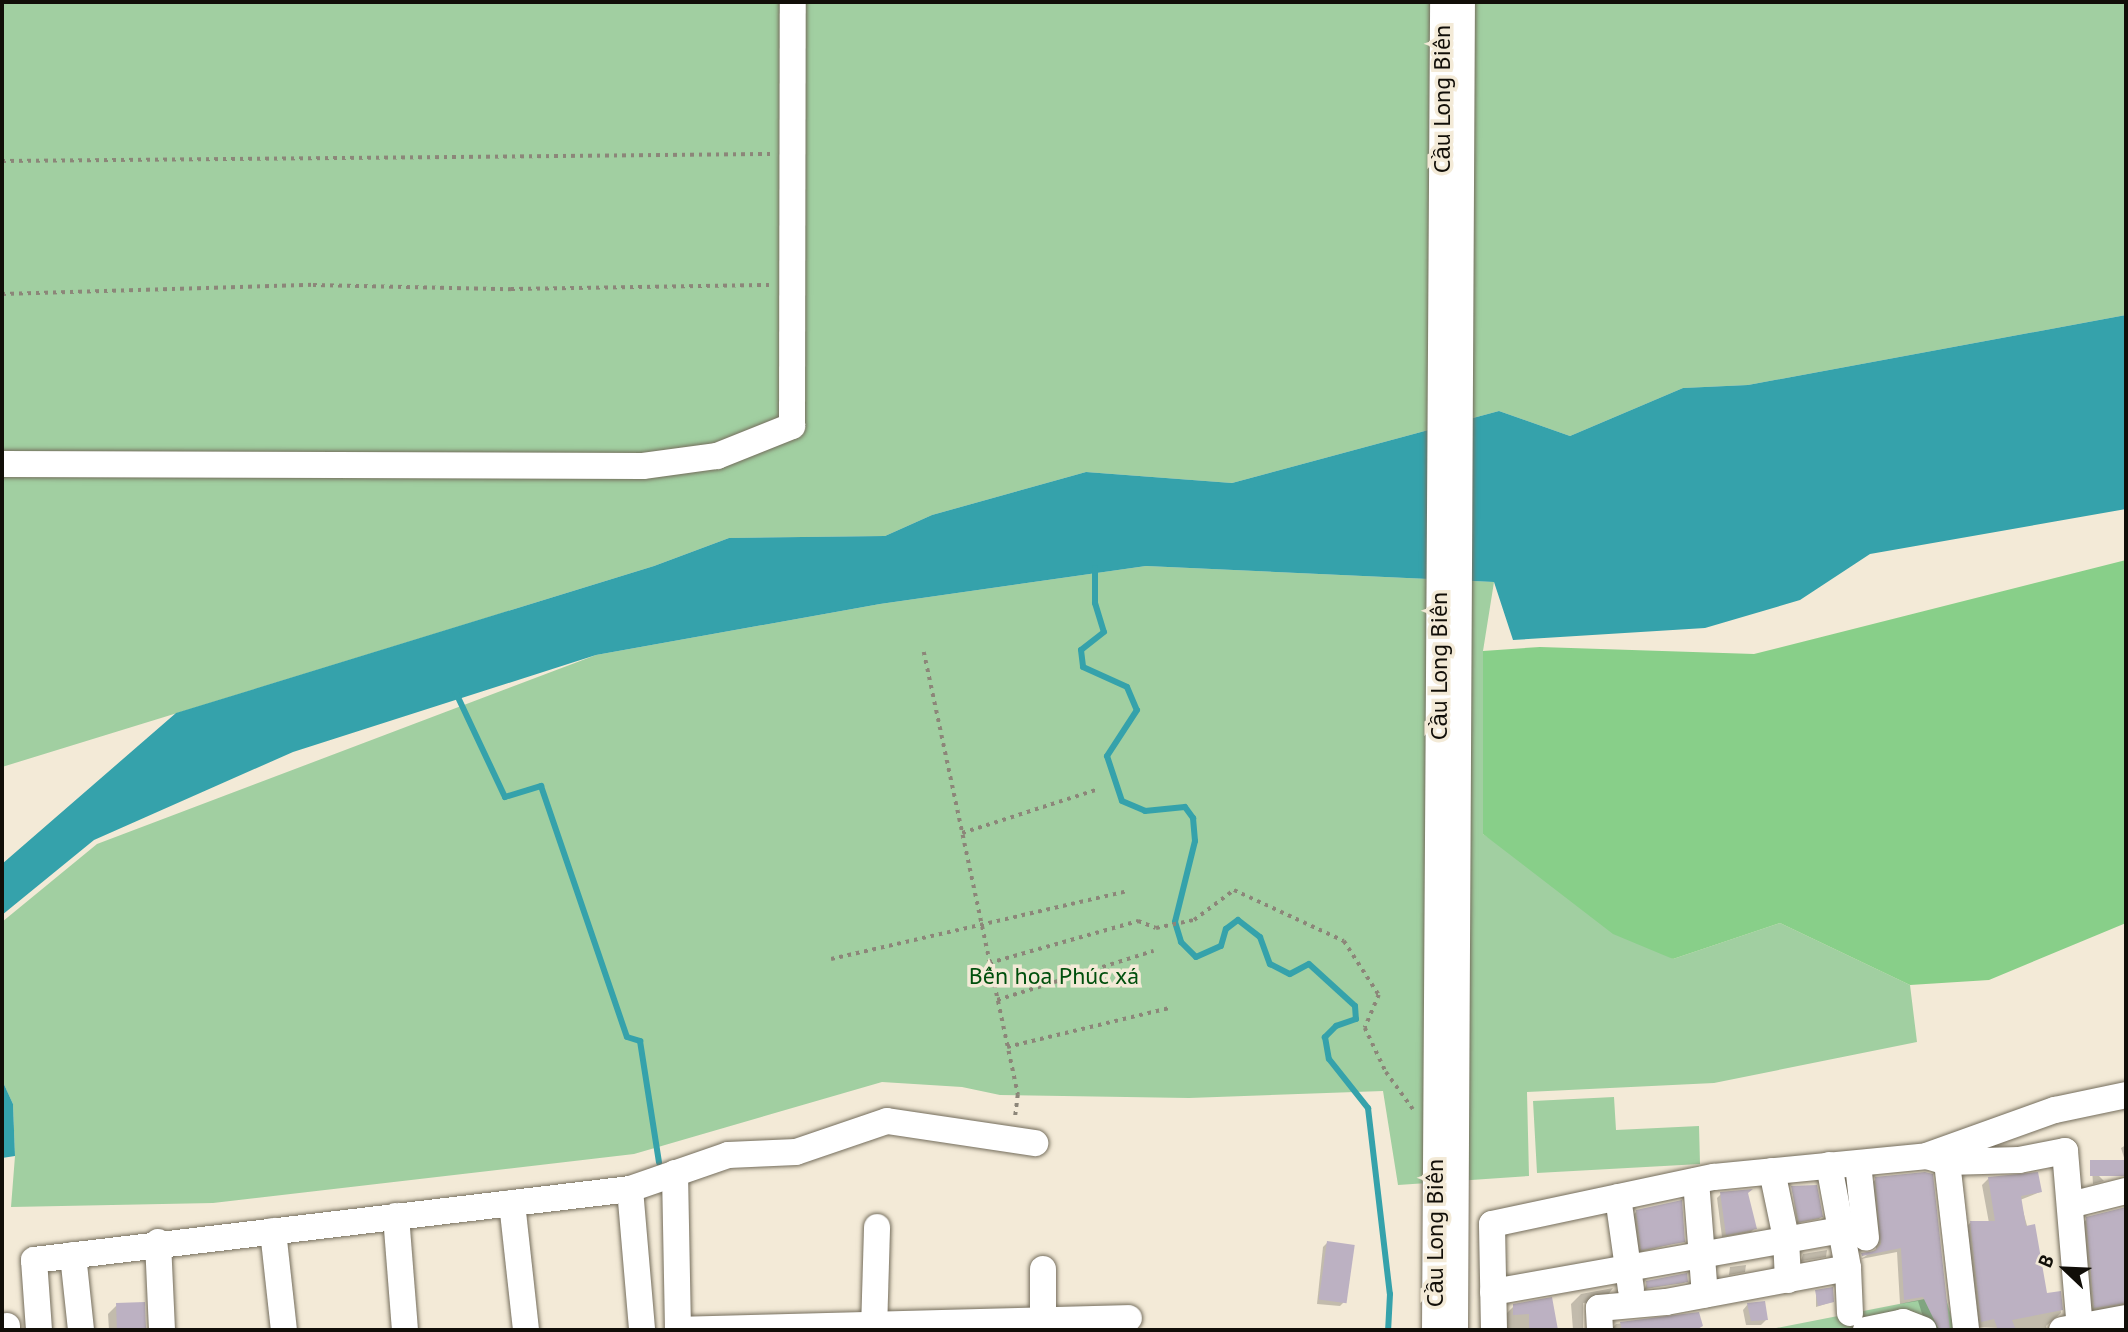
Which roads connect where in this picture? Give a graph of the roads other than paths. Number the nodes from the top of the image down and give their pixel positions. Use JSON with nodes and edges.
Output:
{"nodes":[{"id":1,"x":793,"y":2,"type":"edge"},
{"id":2,"x":1443,"y":2,"type":"edge"},
{"id":3,"x":1462,"y":2,"type":"edge"},
{"id":4,"x":2,"y":464,"type":"edge"},
{"id":5,"x":2126,"y":1095,"type":"edge"},
{"id":6,"x":1024,"y":1141,"type":"road end"},
{"id":7,"x":1937,"y":1159,"type":"junction"},
{"id":8,"x":1858,"y":1164,"type":"junction"},
{"id":9,"x":1829,"y":1165,"type":"junction"},
{"id":10,"x":1772,"y":1171,"type":"junction"},
{"id":11,"x":676,"y":1173,"type":"junction"},
{"id":12,"x":1696,"y":1181,"type":"junction"},
{"id":13,"x":631,"y":1189,"type":"junction"},
{"id":14,"x":2126,"y":1191,"type":"edge"},
{"id":15,"x":1618,"y":1197,"type":"junction"},
{"id":16,"x":512,"y":1203,"type":"junction"},
{"id":17,"x":2070,"y":1205,"type":"junction"},
{"id":18,"x":396,"y":1216,"type":"junction"},
{"id":19,"x":877,"y":1227,"type":"dead end"},
{"id":20,"x":1841,"y":1230,"type":"junction"},
{"id":21,"x":273,"y":1231,"type":"junction"},
{"id":22,"x":1786,"y":1238,"type":"junction"},
{"id":23,"x":1866,"y":1238,"type":"dead end"},
{"id":24,"x":158,"y":1242,"type":"junction"},
{"id":25,"x":73,"y":1255,"type":"junction"},
{"id":26,"x":1702,"y":1256,"type":"junction"},
{"id":27,"x":1848,"y":1268,"type":"junction"},
{"id":28,"x":1043,"y":1269,"type":"dead end"},
{"id":29,"x":1627,"y":1272,"type":"junction"},
{"id":30,"x":1788,"y":1280,"type":"junction"},
{"id":31,"x":1493,"y":1292,"type":"junction"},
{"id":32,"x":1705,"y":1295,"type":"junction"},
{"id":33,"x":1634,"y":1307,"type":"junction"},
{"id":34,"x":1129,"y":1318,"type":"dead end"},
{"id":35,"x":2126,"y":1318,"type":"edge"},
{"id":36,"x":1043,"y":1321,"type":"junction"},
{"id":37,"x":1858,"y":1322,"type":"edge"},
{"id":38,"x":1072,"y":1325,"type":"edge"},
{"id":39,"x":967,"y":1327,"type":"edge"},
{"id":40,"x":874,"y":1328,"type":"edge"},
{"id":41,"x":2074,"y":1329,"type":"edge"},
{"id":42,"x":39,"y":1330,"type":"edge"},
{"id":43,"x":81,"y":1330,"type":"edge"},
{"id":44,"x":162,"y":1330,"type":"edge"},
{"id":45,"x":284,"y":1330,"type":"edge"},
{"id":46,"x":405,"y":1330,"type":"edge"},
{"id":47,"x":526,"y":1330,"type":"edge"},
{"id":48,"x":642,"y":1330,"type":"edge"},
{"id":49,"x":678,"y":1330,"type":"edge"},
{"id":50,"x":1435,"y":1330,"type":"edge"},
{"id":51,"x":1455,"y":1330,"type":"edge"},
{"id":52,"x":1494,"y":1330,"type":"edge"},
{"id":53,"x":1600,"y":1330,"type":"edge"},
{"id":54,"x":1924,"y":1330,"type":"edge"},
{"id":55,"x":1966,"y":1330,"type":"edge"}],
"edges":[{"from":1,"to":4,"type":"street"},
{"from":2,"to":50,"type":"street","name":"Cầu Long Biên","bridge":true},
{"from":3,"to":51,"type":"street","name":"Cầu Long Biên","bridge":true},
{"from":5,"to":7,"type":"street"},
{"from":6,"to":11,"type":"street"},
{"from":7,"to":8,"type":"street"},
{"from":7,"to":17,"type":"street"},
{"from":7,"to":55,"type":"street"},
{"from":8,"to":9,"type":"street"},
{"from":8,"to":23,"type":"street"},
{"from":9,"to":10,"type":"street"},
{"from":9,"to":20,"type":"street"},
{"from":10,"to":12,"type":"street"},
{"from":10,"to":22,"type":"street"},
{"from":11,"to":13,"type":"street"},
{"from":11,"to":49,"type":"street"},
{"from":12,"to":15,"type":"street"},
{"from":12,"to":26,"type":"street"},
{"from":13,"to":16,"type":"street"},
{"from":13,"to":48,"type":"street"},
{"from":14,"to":17,"type":"street"},
{"from":15,"to":29,"type":"street"},
{"from":15,"to":31,"type":"street"},
{"from":16,"to":18,"type":"street"},
{"from":16,"to":47,"type":"street"},
{"from":17,"to":41,"type":"street"},
{"from":18,"to":21,"type":"street"},
{"from":18,"to":46,"type":"street"},
{"from":19,"to":40,"type":"street"},
{"from":20,"to":22,"type":"street"},
{"from":20,"to":27,"type":"street"},
{"from":21,"to":24,"type":"street"},
{"from":21,"to":45,"type":"street"},
{"from":22,"to":26,"type":"street"},
{"from":22,"to":30,"type":"street"},
{"from":24,"to":25,"type":"street"},
{"from":24,"to":44,"type":"street"},
{"from":25,"to":42,"type":"street"},
{"from":25,"to":43,"type":"street"},
{"from":26,"to":29,"type":"street"},
{"from":26,"to":32,"type":"street"},
{"from":27,"to":30,"type":"street"},
{"from":27,"to":37,"type":"street"},
{"from":28,"to":36,"type":"street"},
{"from":29,"to":31,"type":"street"},
{"from":29,"to":33,"type":"street"},
{"from":30,"to":32,"type":"street"},
{"from":31,"to":52,"type":"street"},
{"from":32,"to":33,"type":"street"},
{"from":33,"to":53,"type":"street"},
{"from":34,"to":38,"type":"street"},
{"from":35,"to":41,"type":"street"},
{"from":36,"to":38,"type":"street"},
{"from":36,"to":39,"type":"street"},
{"from":37,"to":54,"type":"street"},
{"from":39,"to":40,"type":"street"},
{"from":40,"to":49,"type":"street"}]}
